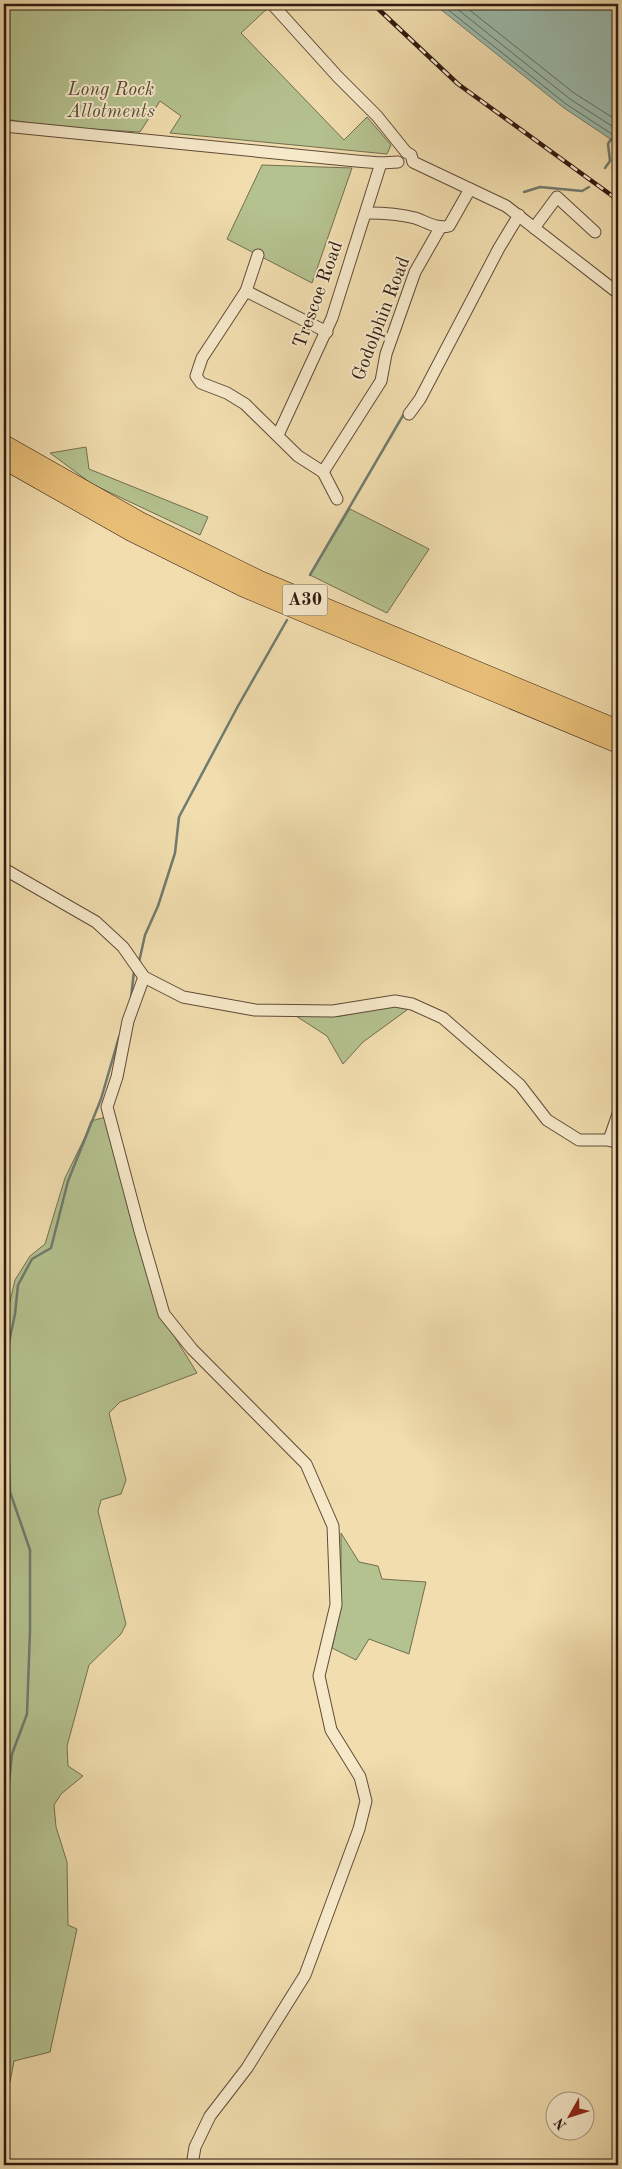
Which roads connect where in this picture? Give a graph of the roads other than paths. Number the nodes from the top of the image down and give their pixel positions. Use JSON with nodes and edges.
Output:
{"nodes":[{"id":1,"x":272,"y":4,"type":"edge"},
{"id":2,"x":4,"y":126,"type":"edge"},
{"id":3,"x":410,"y":157,"type":"junction"},
{"id":4,"x":381,"y":163,"type":"junction"},
{"id":5,"x":470,"y":189,"type":"junction"},
{"id":6,"x":367,"y":213,"type":"junction"},
{"id":7,"x":519,"y":215,"type":"junction"},
{"id":8,"x":440,"y":228,"type":"junction"},
{"id":9,"x":534,"y":228,"type":"junction"},
{"id":10,"x":596,"y":232,"type":"dead end"},
{"id":11,"x":258,"y":255,"type":"dead end"},
{"id":12,"x":246,"y":291,"type":"junction"},
{"id":13,"x":618,"y":293,"type":"edge"},
{"id":14,"x":327,"y":332,"type":"junction"},
{"id":15,"x":409,"y":414,"type":"dead end"},
{"id":16,"x":278,"y":434,"type":"junction"},
{"id":17,"x":4,"y":444,"type":"edge"},
{"id":18,"x":4,"y":460,"type":"edge"},
{"id":19,"x":323,"y":472,"type":"junction"},
{"id":20,"x":338,"y":500,"type":"dead end"},
{"id":21,"x":618,"y":730,"type":"edge"},
{"id":22,"x":618,"y":744,"type":"edge"},
{"id":23,"x":4,"y":869,"type":"edge"},
{"id":24,"x":144,"y":977,"type":"junction"},
{"id":25,"x":618,"y":1114,"type":"edge"},
{"id":26,"x":613,"y":1142,"type":"edge"},
{"id":27,"x":192,"y":2165,"type":"edge"}],
"edges":[{"from":1,"to":3,"type":"street"},
{"from":2,"to":4,"type":"street"},
{"from":3,"to":4,"type":"street"},
{"from":3,"to":5,"type":"street"},
{"from":4,"to":6,"type":"street","name":"Trescoe Road"},
{"from":5,"to":7,"type":"street"},
{"from":5,"to":8,"type":"street","name":"Godolphin Road"},
{"from":6,"to":8,"type":"street"},
{"from":6,"to":14,"type":"street","name":"Trescoe Road"},
{"from":7,"to":9,"type":"street"},
{"from":7,"to":15,"type":"street"},
{"from":8,"to":19,"type":"street","name":"Godolphin Road"},
{"from":9,"to":10,"type":"street"},
{"from":9,"to":13,"type":"street"},
{"from":11,"to":12,"type":"street"},
{"from":12,"to":14,"type":"street"},
{"from":12,"to":16,"type":"street"},
{"from":14,"to":16,"type":"street","name":"Trescoe Road"},
{"from":16,"to":19,"type":"street"},
{"from":17,"to":21,"type":"highway","number":"A30"},
{"from":18,"to":22,"type":"highway","number":"A30"},
{"from":19,"to":20,"type":"street"},
{"from":23,"to":24,"type":"street"},
{"from":24,"to":26,"type":"street"},
{"from":24,"to":27,"type":"street"},
{"from":25,"to":26,"type":"street"}]}
